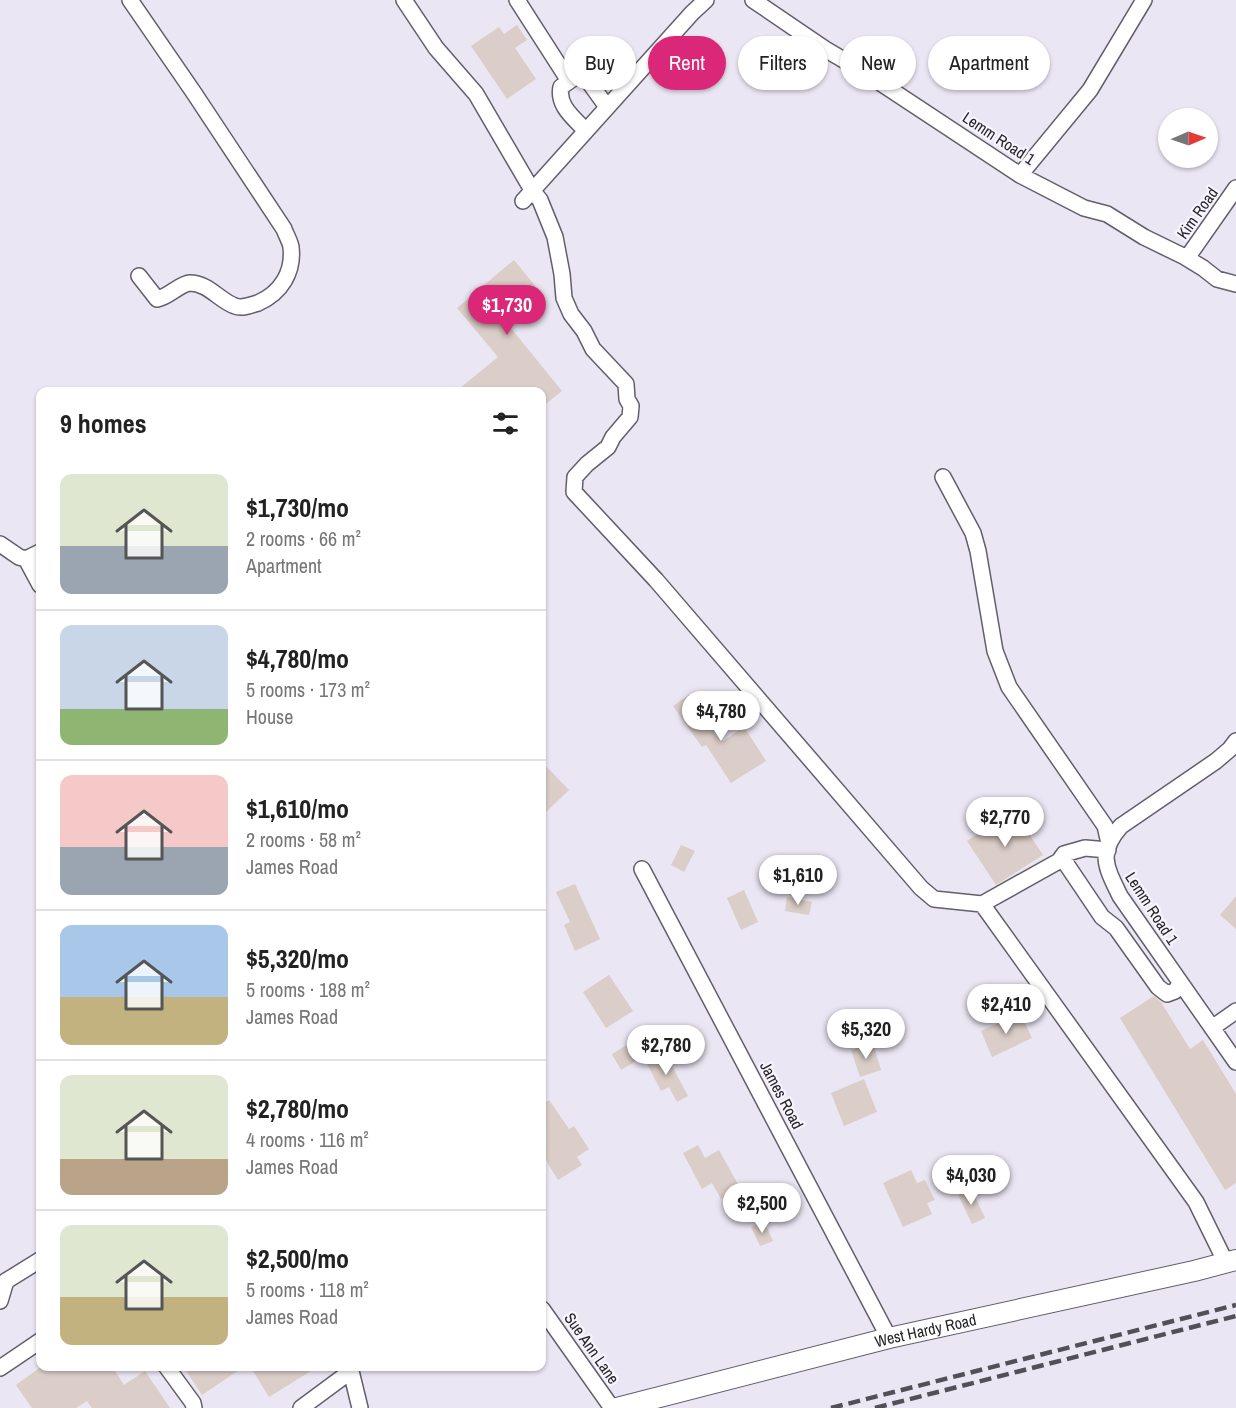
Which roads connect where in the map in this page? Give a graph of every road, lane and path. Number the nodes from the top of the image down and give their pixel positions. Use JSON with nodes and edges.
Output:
{"nodes":[{"id":1,"x":130,"y":0,"type":"edge"},
{"id":2,"x":404,"y":0,"type":"edge"},
{"id":3,"x":517,"y":0,"type":"edge"},
{"id":4,"x":705,"y":0,"type":"edge"},
{"id":5,"x":753,"y":0,"type":"edge"},
{"id":6,"x":1144,"y":0,"type":"edge"},
{"id":7,"x":564,"y":73,"type":"edge"},
{"id":8,"x":564,"y":85,"type":"edge"},
{"id":9,"x":595,"y":90,"type":"edge"},
{"id":10,"x":607,"y":107,"type":"junction"},
{"id":11,"x":586,"y":131,"type":"junction"},
{"id":12,"x":1020,"y":175,"type":"junction"},
{"id":13,"x":1236,"y":188,"type":"edge"},
{"id":14,"x":527,"y":195,"type":"junction"},
{"id":15,"x":1187,"y":258,"type":"junction"},
{"id":16,"x":139,"y":276,"type":"dead end"},
{"id":17,"x":1236,"y":284,"type":"edge"},
{"id":18,"x":944,"y":477,"type":"dead end"},
{"id":19,"x":0,"y":544,"type":"edge"},
{"id":20,"x":36,"y":554,"type":"edge"},
{"id":21,"x":26,"y":559,"type":"junction"},
{"id":22,"x":36,"y":578,"type":"edge"},
{"id":23,"x":1236,"y":741,"type":"edge"},
{"id":24,"x":1108,"y":846,"type":"junction"},
{"id":25,"x":1064,"y":854,"type":"junction"},
{"id":26,"x":642,"y":869,"type":"dead end"},
{"id":27,"x":982,"y":904,"type":"junction"},
{"id":28,"x":1180,"y":984,"type":"junction"},
{"id":29,"x":1236,"y":1011,"type":"edge"},
{"id":30,"x":1212,"y":1028,"type":"junction"},
{"id":31,"x":1236,"y":1062,"type":"edge"},
{"id":32,"x":36,"y":1262,"type":"edge"},
{"id":33,"x":1231,"y":1262,"type":"edge"},
{"id":34,"x":0,"y":1301,"type":"edge"},
{"id":35,"x":546,"y":1315,"type":"edge"},
{"id":36,"x":889,"y":1338,"type":"junction"},
{"id":37,"x":36,"y":1344,"type":"edge"},
{"id":38,"x":0,"y":1368,"type":"edge"},
{"id":39,"x":170,"y":1371,"type":"edge"},
{"id":40,"x":347,"y":1371,"type":"edge"},
{"id":41,"x":351,"y":1371,"type":"edge"},
{"id":42,"x":194,"y":1408,"type":"edge"},
{"id":43,"x":301,"y":1408,"type":"edge"},
{"id":44,"x":360,"y":1408,"type":"edge"},
{"id":45,"x":612,"y":1408,"type":"edge"},
{"id":46,"x":617,"y":1408,"type":"edge"}],
"edges":[{"from":1,"to":16,"type":"street"},
{"from":2,"to":14,"type":"street"},
{"from":3,"to":7,"type":"street"},
{"from":4,"to":10,"type":"street"},
{"from":5,"to":12,"type":"street","name":"Lemm Road 1"},
{"from":6,"to":12,"type":"street"},
{"from":8,"to":11,"type":"street"},
{"from":9,"to":10,"type":"street"},
{"from":10,"to":11,"type":"street"},
{"from":11,"to":14,"type":"street"},
{"from":12,"to":15,"type":"street","name":"Lemm Road 1"},
{"from":13,"to":15,"type":"street","name":"Kim Road"},
{"from":14,"to":27,"type":"street"},
{"from":15,"to":17,"type":"street","name":"Lemm Road 1"},
{"from":18,"to":24,"type":"street","name":"Lemm Road 1"},
{"from":19,"to":21,"type":"street"},
{"from":20,"to":21,"type":"street"},
{"from":21,"to":22,"type":"street"},
{"from":23,"to":24,"type":"street"},
{"from":24,"to":25,"type":"street"},
{"from":24,"to":28,"type":"street","name":"Lemm Road 1"},
{"from":25,"to":27,"type":"street"},
{"from":25,"to":28,"type":"street"},
{"from":26,"to":36,"type":"street","name":"James Road"},
{"from":27,"to":33,"type":"street"},
{"from":28,"to":30,"type":"street","name":"Lemm Road 1"},
{"from":29,"to":30,"type":"street"},
{"from":30,"to":31,"type":"street","name":"Lemm Road 1"},
{"from":32,"to":34,"type":"street"},
{"from":33,"to":36,"type":"main road","name":"West Hardy Road"},
{"from":35,"to":45,"type":"street","name":"Sue Ann Lane"},
{"from":36,"to":46,"type":"main road","name":"West Hardy Road"},
{"from":37,"to":38,"type":"street"},
{"from":39,"to":42,"type":"street"},
{"from":40,"to":43,"type":"street"},
{"from":41,"to":44,"type":"street"}]}
